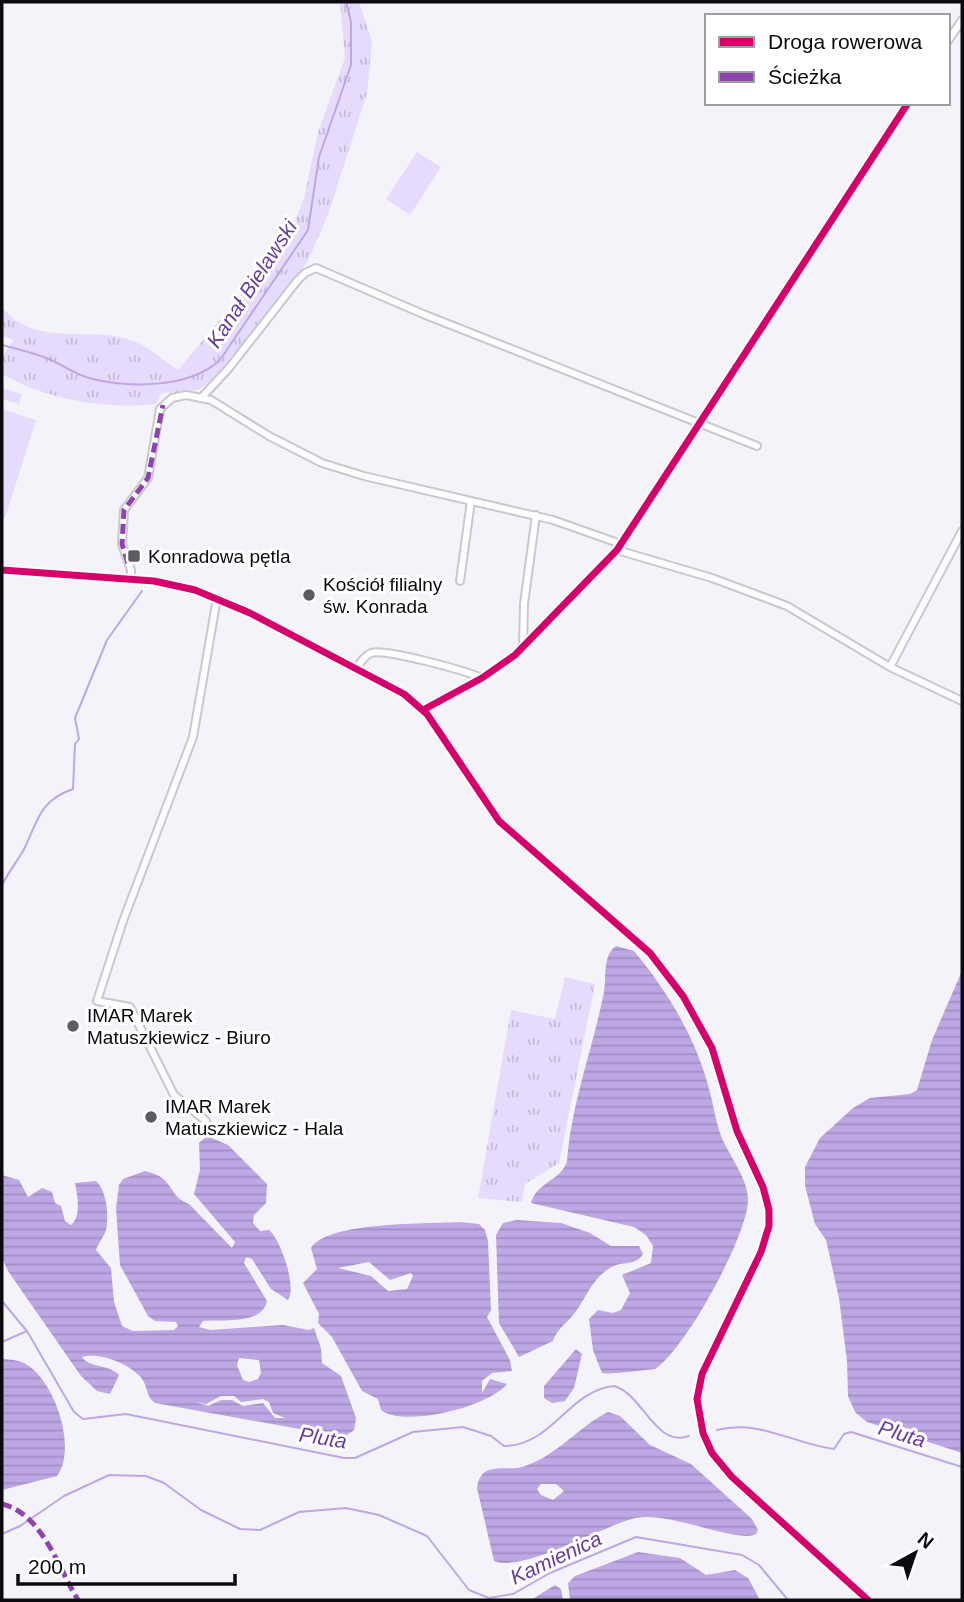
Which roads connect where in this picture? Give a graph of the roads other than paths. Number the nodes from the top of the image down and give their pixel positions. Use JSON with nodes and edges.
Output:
{"nodes":[{"id":1,"x":962,"y":20,"type":"edge"},
{"id":2,"x":950,"y":38,"type":"edge"},
{"id":3,"x":907,"y":105,"type":"edge"},
{"id":4,"x":202,"y":397,"type":"junction"},
{"id":5,"x":699,"y":422,"type":"junction"},
{"id":6,"x":757,"y":446,"type":"dead end"},
{"id":7,"x":471,"y":501,"type":"junction"},
{"id":8,"x":536,"y":516,"type":"junction"},
{"id":9,"x":962,"y":531,"type":"edge"},
{"id":10,"x":619,"y":547,"type":"junction"},
{"id":11,"x":2,"y":570,"type":"edge"},
{"id":12,"x":131,"y":579,"type":"junction"},
{"id":13,"x":460,"y":581,"type":"dead end"},
{"id":14,"x":217,"y":598,"type":"junction"},
{"id":15,"x":523,"y":647,"type":"junction"},
{"id":16,"x":890,"y":667,"type":"junction"},
{"id":17,"x":356,"y":669,"type":"junction"},
{"id":18,"x":482,"y":678,"type":"junction"},
{"id":19,"x":962,"y":701,"type":"edge"},
{"id":20,"x":424,"y":710,"type":"junction"},
{"id":21,"x":206,"y":1121,"type":"dead end"},
{"id":22,"x":868,"y":1600,"type":"edge"}],
"edges":[{"from":1,"to":2,"type":"street"},
{"from":3,"to":5,"type":"street"},
{"from":4,"to":5,"type":"street"},
{"from":4,"to":7,"type":"street"},
{"from":4,"to":12,"type":"street"},
{"from":5,"to":6,"type":"street"},
{"from":5,"to":10,"type":"street"},
{"from":7,"to":8,"type":"street"},
{"from":7,"to":13,"type":"street"},
{"from":8,"to":10,"type":"street"},
{"from":8,"to":15,"type":"street"},
{"from":9,"to":16,"type":"street"},
{"from":10,"to":15,"type":"street"},
{"from":10,"to":16,"type":"street"},
{"from":11,"to":12,"type":"street"},
{"from":12,"to":14,"type":"street"},
{"from":14,"to":17,"type":"street"},
{"from":14,"to":21,"type":"street"},
{"from":15,"to":18,"type":"street"},
{"from":16,"to":19,"type":"street"},
{"from":17,"to":18,"type":"street"},
{"from":17,"to":20,"type":"street"},
{"from":18,"to":20,"type":"street"},
{"from":20,"to":22,"type":"street"}]}
